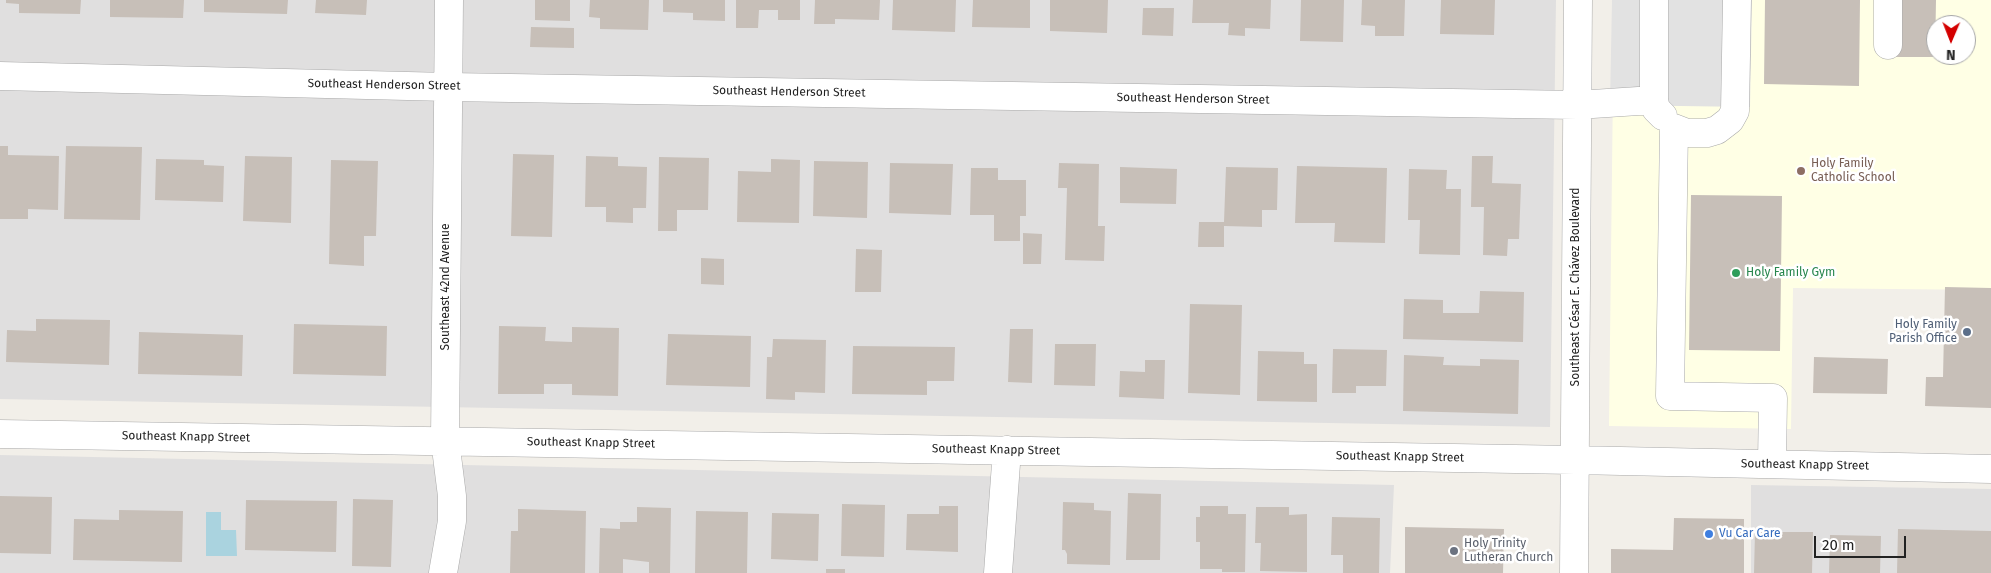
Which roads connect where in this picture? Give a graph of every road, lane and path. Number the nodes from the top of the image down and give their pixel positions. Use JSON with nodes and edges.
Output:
{"nodes":[{"id":1,"x":448,"y":0,"type":"edge"},
{"id":2,"x":1578,"y":0,"type":"edge"},
{"id":3,"x":1654,"y":0,"type":"edge"},
{"id":4,"x":1737,"y":0,"type":"edge"},
{"id":5,"x":1888,"y":0,"type":"edge"},
{"id":6,"x":1888,"y":45,"type":"dead end"},
{"id":7,"x":0,"y":76,"type":"edge"},
{"id":8,"x":448,"y":87,"type":"junction"},
{"id":9,"x":1654,"y":100,"type":"junction"},
{"id":10,"x":1577,"y":105,"type":"junction"},
{"id":11,"x":1674,"y":128,"type":"junction"},
{"id":12,"x":0,"y":434,"type":"edge"},
{"id":13,"x":445,"y":440,"type":"junction"},
{"id":14,"x":1007,"y":450,"type":"junction"},
{"id":15,"x":1575,"y":460,"type":"junction"},
{"id":16,"x":1772,"y":464,"type":"junction"},
{"id":17,"x":1991,"y":469,"type":"edge"},
{"id":18,"x":443,"y":573,"type":"edge"},
{"id":19,"x":998,"y":573,"type":"edge"},
{"id":20,"x":1574,"y":573,"type":"edge"}],
"edges":[{"from":1,"to":8,"type":"street","name":"Southeast 42nd Avenue"},
{"from":2,"to":10,"type":"street","name":"Southeast César E. Chávez Boulevard"},
{"from":3,"to":9,"type":"street"},
{"from":4,"to":11,"type":"street"},
{"from":5,"to":6,"type":"street"},
{"from":7,"to":8,"type":"street","name":"Southeast Henderson Street"},
{"from":8,"to":10,"type":"street","name":"Southeast Henderson Street"},
{"from":8,"to":13,"type":"street","name":"Southeast 42nd Avenue"},
{"from":9,"to":10,"type":"street","name":"Southeast Henderson Street"},
{"from":9,"to":11,"type":"street"},
{"from":10,"to":15,"type":"street","name":"Southeast César E. Chávez Boulevard"},
{"from":11,"to":16,"type":"street"},
{"from":12,"to":13,"type":"street","name":"Southeast Knapp Street"},
{"from":13,"to":14,"type":"street","name":"Southeast Knapp Street"},
{"from":13,"to":18,"type":"street","name":"Southeast 42nd Avenue"},
{"from":14,"to":15,"type":"street","name":"Southeast Knapp Street"},
{"from":14,"to":19,"type":"street"},
{"from":15,"to":16,"type":"street","name":"Southeast Knapp Street"},
{"from":15,"to":20,"type":"street","name":"Southeast César E. Chávez Boulevard"},
{"from":16,"to":17,"type":"street","name":"Southeast Knapp Street"}]}
